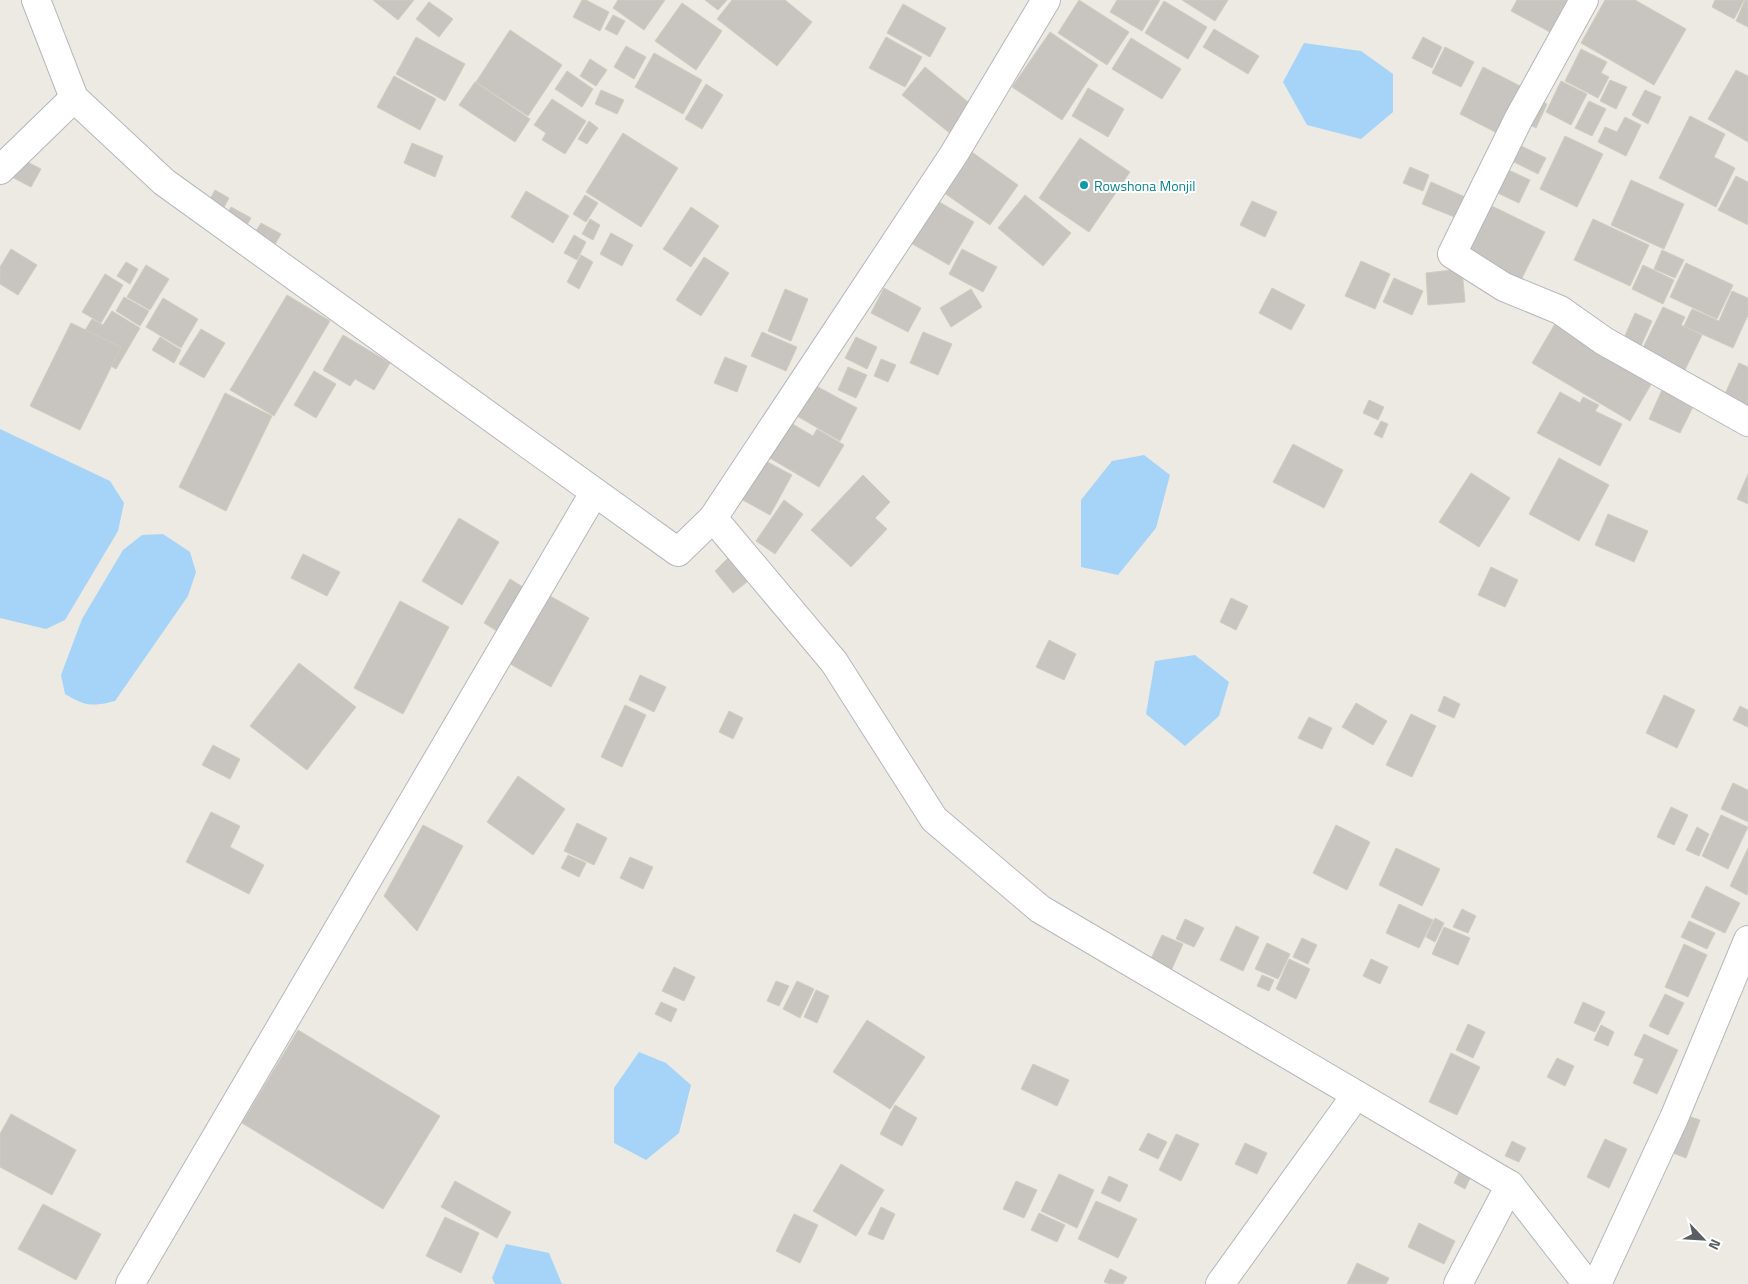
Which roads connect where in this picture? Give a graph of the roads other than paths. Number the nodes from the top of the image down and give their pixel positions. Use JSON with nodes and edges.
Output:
{"nodes":[{"id":1,"x":36,"y":0,"type":"edge"},
{"id":2,"x":1046,"y":0,"type":"edge"},
{"id":3,"x":1584,"y":0,"type":"edge"},
{"id":4,"x":74,"y":98,"type":"junction"},
{"id":5,"x":0,"y":170,"type":"edge"},
{"id":6,"x":1748,"y":422,"type":"edge"},
{"id":7,"x":594,"y":492,"type":"junction"},
{"id":8,"x":713,"y":518,"type":"junction"},
{"id":9,"x":1748,"y":940,"type":"edge"},
{"id":10,"x":1356,"y":1095,"type":"junction"},
{"id":11,"x":1510,"y":1185,"type":"junction"},
{"id":12,"x":130,"y":1284,"type":"edge"},
{"id":13,"x":1220,"y":1284,"type":"edge"},
{"id":14,"x":1458,"y":1284,"type":"edge"},
{"id":15,"x":1587,"y":1284,"type":"edge"},
{"id":16,"x":1597,"y":1284,"type":"edge"}],
"edges":[{"from":1,"to":4,"type":"street"},
{"from":2,"to":8,"type":"street"},
{"from":3,"to":6,"type":"street"},
{"from":4,"to":5,"type":"street"},
{"from":4,"to":7,"type":"street"},
{"from":7,"to":8,"type":"street"},
{"from":7,"to":12,"type":"street"},
{"from":8,"to":10,"type":"street"},
{"from":9,"to":16,"type":"street"},
{"from":10,"to":11,"type":"street"},
{"from":10,"to":13,"type":"street"},
{"from":11,"to":14,"type":"street"},
{"from":11,"to":15,"type":"street"}]}
